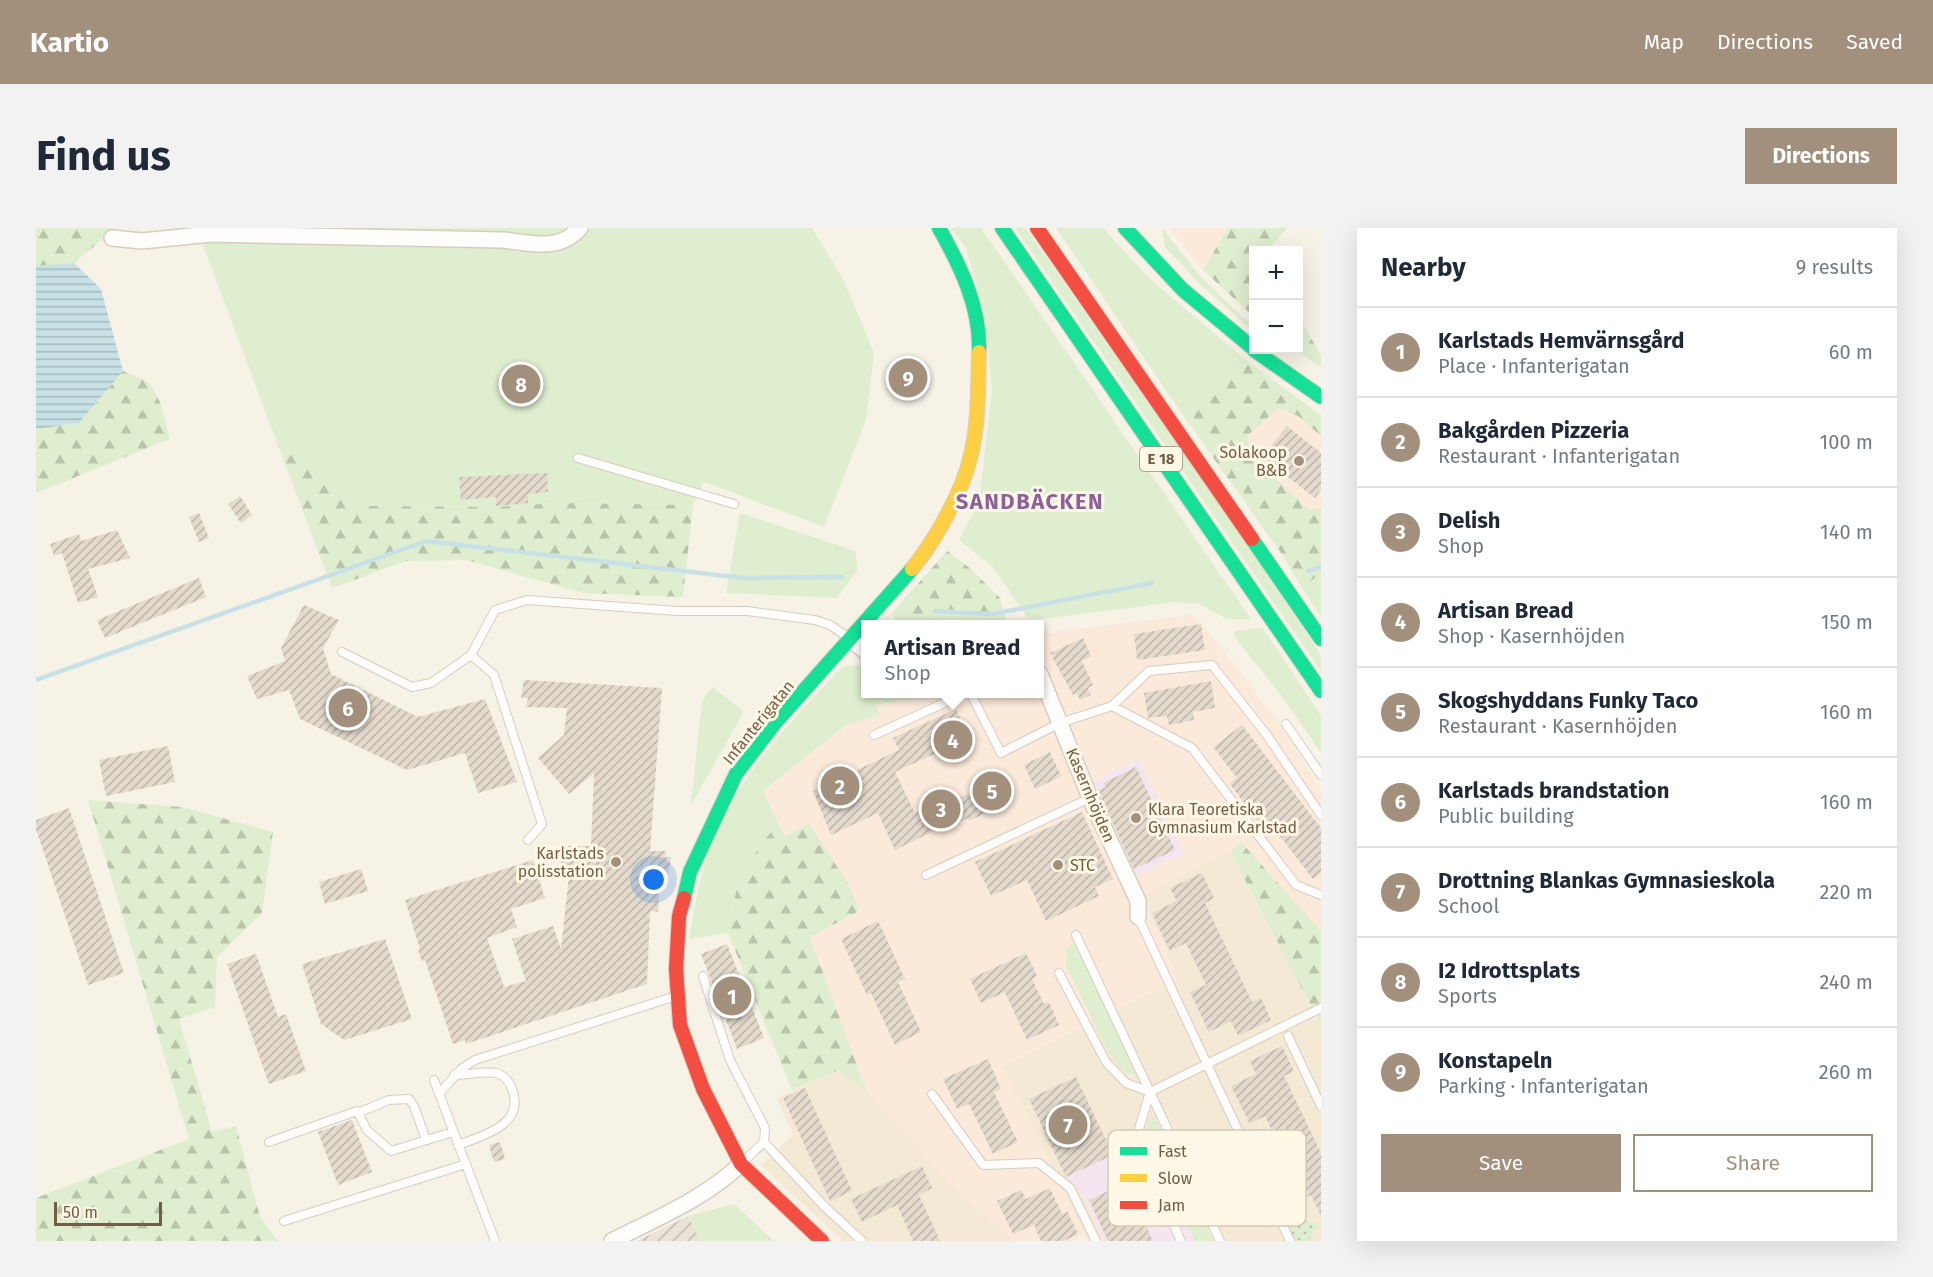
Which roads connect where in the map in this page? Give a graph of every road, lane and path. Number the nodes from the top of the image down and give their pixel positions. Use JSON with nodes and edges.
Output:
{"nodes":[{"id":1,"x":580,"y":228,"type":"edge"},
{"id":2,"x":939,"y":228,"type":"edge"},
{"id":3,"x":1002,"y":228,"type":"edge"},
{"id":4,"x":1037,"y":228,"type":"edge"},
{"id":5,"x":1129,"y":229,"type":"edge"},
{"id":6,"x":112,"y":238,"type":"dead end"},
{"id":7,"x":1249,"y":345,"type":"edge"},
{"id":8,"x":1261,"y":354,"type":"edge"},
{"id":9,"x":1321,"y":397,"type":"edge"},
{"id":10,"x":578,"y":458,"type":"dead end"},
{"id":11,"x":734,"y":504,"type":"dead end"},
{"id":12,"x":865,"y":620,"type":"edge"},
{"id":13,"x":861,"y":625,"type":"edge"},
{"id":14,"x":849,"y":638,"type":"junction"},
{"id":15,"x":1321,"y":639,"type":"edge"},
{"id":16,"x":861,"y":648,"type":"edge"},
{"id":17,"x":342,"y":652,"type":"dead end"},
{"id":18,"x":471,"y":655,"type":"junction"},
{"id":19,"x":1044,"y":684,"type":"edge"},
{"id":20,"x":1321,"y":691,"type":"edge"},
{"id":21,"x":953,"y":698,"type":"edge"},
{"id":22,"x":973,"y":698,"type":"edge"},
{"id":23,"x":1112,"y":706,"type":"junction"},
{"id":24,"x":1060,"y":723,"type":"junction"},
{"id":25,"x":1286,"y":724,"type":"dead end"},
{"id":26,"x":874,"y":735,"type":"dead end"},
{"id":27,"x":1321,"y":776,"type":"edge"},
{"id":28,"x":1090,"y":798,"type":"junction"},
{"id":29,"x":1321,"y":815,"type":"edge"},
{"id":30,"x":528,"y":840,"type":"dead end"},
{"id":31,"x":926,"y":875,"type":"dead end"},
{"id":32,"x":1321,"y":895,"type":"edge"},
{"id":33,"x":1138,"y":917,"type":"joint"},
{"id":34,"x":1076,"y":935,"type":"dead end"},
{"id":35,"x":1059,"y":973,"type":"dead end"},
{"id":36,"x":703,"y":976,"type":"dead end"},
{"id":37,"x":678,"y":995,"type":"junction"},
{"id":38,"x":1321,"y":1008,"type":"edge"},
{"id":39,"x":1288,"y":1036,"type":"dead end"},
{"id":40,"x":1208,"y":1063,"type":"junction"},
{"id":41,"x":454,"y":1075,"type":"junction"},
{"id":42,"x":434,"y":1080,"type":"dead end"},
{"id":43,"x":1150,"y":1092,"type":"junction"},
{"id":44,"x":439,"y":1094,"type":"junction"},
{"id":45,"x":932,"y":1094,"type":"dead end"},
{"id":46,"x":1321,"y":1106,"type":"edge"},
{"id":47,"x":360,"y":1112,"type":"junction"},
{"id":48,"x":1139,"y":1130,"type":"edge"},
{"id":49,"x":1168,"y":1130,"type":"edge"},
{"id":50,"x":1239,"y":1130,"type":"edge"},
{"id":51,"x":453,"y":1132,"type":"junction"},
{"id":52,"x":426,"y":1140,"type":"junction"},
{"id":53,"x":269,"y":1142,"type":"dead end"},
{"id":54,"x":764,"y":1142,"type":"junction"},
{"id":55,"x":458,"y":1145,"type":"junction"},
{"id":56,"x":465,"y":1164,"type":"junction"},
{"id":57,"x":741,"y":1164,"type":"junction"},
{"id":58,"x":284,"y":1221,"type":"dead end"},
{"id":59,"x":1174,"y":1226,"type":"edge"},
{"id":60,"x":1213,"y":1226,"type":"edge"},
{"id":61,"x":1283,"y":1226,"type":"edge"},
{"id":62,"x":635,"y":1236,"type":"edge"},
{"id":63,"x":495,"y":1241,"type":"edge"},
{"id":64,"x":612,"y":1241,"type":"edge"},
{"id":65,"x":822,"y":1241,"type":"edge"},
{"id":66,"x":862,"y":1241,"type":"edge"},
{"id":67,"x":1096,"y":1241,"type":"edge"},
{"id":68,"x":1181,"y":1241,"type":"edge"},
{"id":69,"x":1220,"y":1241,"type":"edge"},
{"id":70,"x":1290,"y":1241,"type":"edge"}],
"edges":[{"from":1,"to":6,"type":"street"},
{"from":2,"to":12,"type":"main road","name":"Infanterigatan"},
{"from":3,"to":20,"type":"main road","number":"E 18"},
{"from":4,"to":15,"type":"main road","number":"E 18"},
{"from":5,"to":7,"type":"main road"},
{"from":8,"to":9,"type":"main road"},
{"from":10,"to":11,"type":"lane"},
{"from":13,"to":14,"type":"main road","name":"Infanterigatan"},
{"from":14,"to":16,"type":"street"},
{"from":14,"to":18,"type":"lane"},
{"from":14,"to":37,"type":"main road","name":"Infanterigatan"},
{"from":17,"to":18,"type":"lane"},
{"from":18,"to":30,"type":"lane"},
{"from":19,"to":24,"type":"street","name":"Kasernhöjden"},
{"from":21,"to":26,"type":"lane"},
{"from":22,"to":24,"type":"lane"},
{"from":23,"to":24,"type":"lane"},
{"from":23,"to":29,"type":"lane"},
{"from":23,"to":32,"type":"lane"},
{"from":24,"to":28,"type":"street","name":"Kasernhöjden"},
{"from":25,"to":27,"type":"lane"},
{"from":28,"to":31,"type":"lane"},
{"from":28,"to":33,"type":"street","name":"Kasernhöjden"},
{"from":33,"to":40,"type":"lane"},
{"from":34,"to":43,"type":"lane"},
{"from":35,"to":43,"type":"lane"},
{"from":36,"to":54,"type":"lane"},
{"from":37,"to":41,"type":"lane"},
{"from":37,"to":57,"type":"main road","name":"Infanterigatan"},
{"from":38,"to":40,"type":"lane"},
{"from":39,"to":46,"type":"lane"},
{"from":40,"to":43,"type":"lane"},
{"from":40,"to":50,"type":"lane"},
{"from":41,"to":44,"type":"lane"},
{"from":41,"to":55,"type":"lane"},
{"from":42,"to":44,"type":"lane"},
{"from":43,"to":48,"type":"lane"},
{"from":43,"to":49,"type":"lane"},
{"from":44,"to":51,"type":"lane"},
{"from":45,"to":67,"type":"lane"},
{"from":47,"to":52,"type":"lane"},
{"from":47,"to":52,"type":"lane"},
{"from":47,"to":53,"type":"lane"},
{"from":51,"to":52,"type":"lane"},
{"from":51,"to":55,"type":"lane"},
{"from":54,"to":57,"type":"lane"},
{"from":54,"to":66,"type":"lane"},
{"from":55,"to":56,"type":"lane"},
{"from":56,"to":58,"type":"lane"},
{"from":56,"to":63,"type":"lane"},
{"from":57,"to":62,"type":"street"},
{"from":57,"to":65,"type":"main road","name":"Infanterigatan"},
{"from":59,"to":68,"type":"lane"},
{"from":60,"to":69,"type":"lane"},
{"from":61,"to":70,"type":"lane"},
{"from":62,"to":64,"type":"street"}]}
